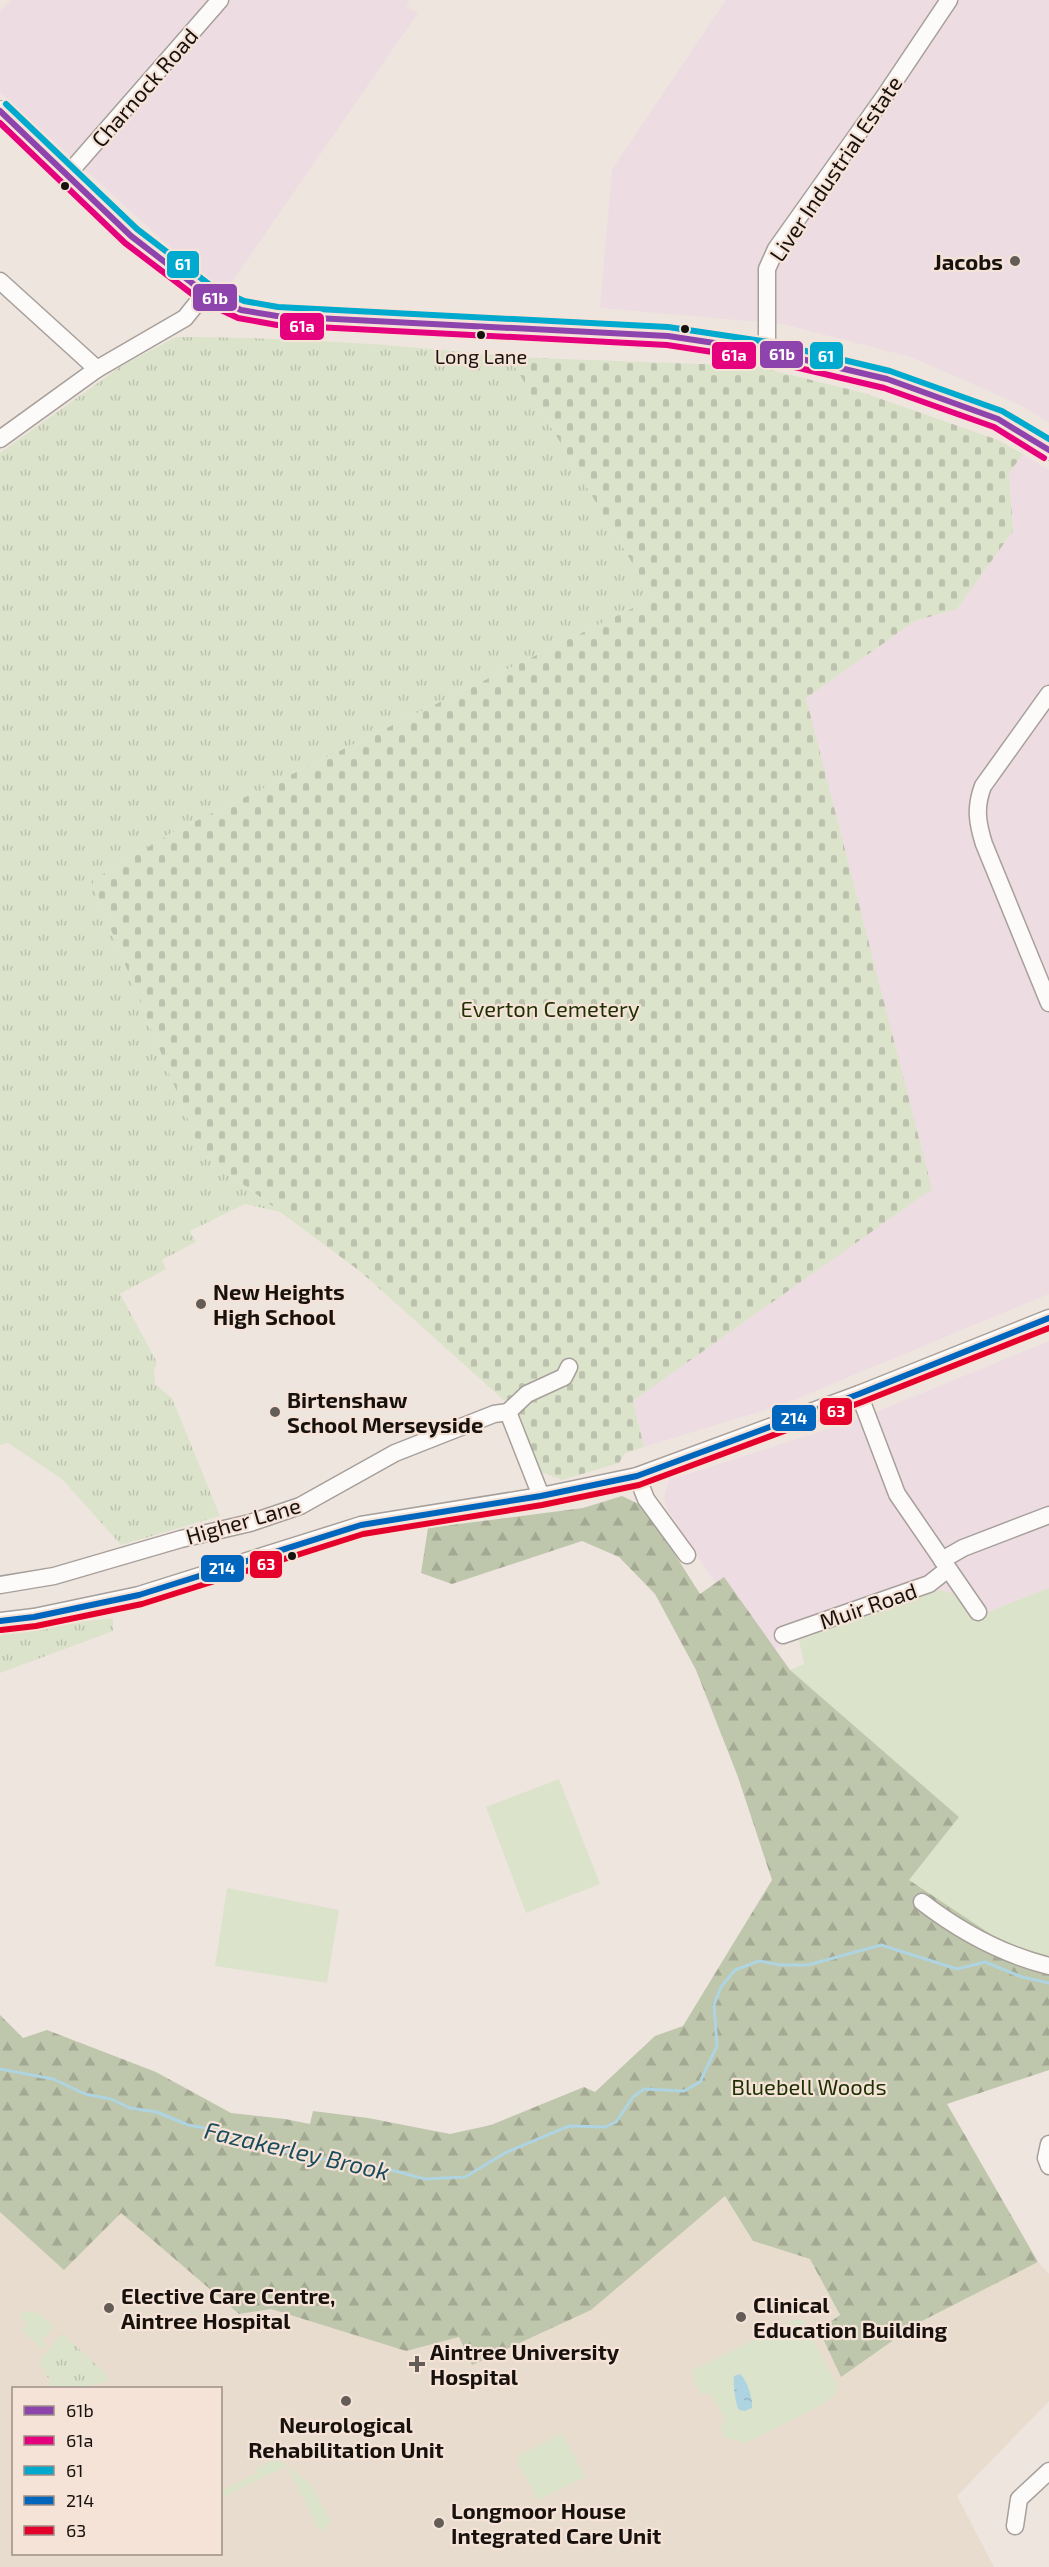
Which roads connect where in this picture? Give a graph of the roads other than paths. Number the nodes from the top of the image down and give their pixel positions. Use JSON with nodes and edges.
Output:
{"nodes":[{"id":1,"x":220,"y":0,"type":"edge"},
{"id":2,"x":949,"y":0,"type":"edge"},
{"id":3,"x":0,"y":111,"type":"edge"},
{"id":4,"x":68,"y":174,"type":"junction"},
{"id":5,"x":0,"y":281,"type":"edge"},
{"id":6,"x":205,"y":293,"type":"junction"},
{"id":7,"x":767,"y":351,"type":"junction"},
{"id":8,"x":97,"y":369,"type":"junction"},
{"id":9,"x":2,"y":432,"type":"edge"},
{"id":10,"x":1049,"y":450,"type":"edge"},
{"id":11,"x":1049,"y":694,"type":"edge"},
{"id":12,"x":1049,"y":1003,"type":"edge"},
{"id":13,"x":1049,"y":1318,"type":"edge"},
{"id":14,"x":569,"y":1367,"type":"dead end"},
{"id":15,"x":859,"y":1394,"type":"junction"},
{"id":16,"x":508,"y":1412,"type":"junction"},
{"id":17,"x":636,"y":1476,"type":"junction"},
{"id":18,"x":541,"y":1496,"type":"junction"},
{"id":19,"x":1049,"y":1515,"type":"edge"},
{"id":20,"x":687,"y":1555,"type":"dead end"},
{"id":21,"x":945,"y":1564,"type":"junction"},
{"id":22,"x":0,"y":1585,"type":"edge"},
{"id":23,"x":978,"y":1612,"type":"dead end"},
{"id":24,"x":0,"y":1621,"type":"edge"},
{"id":25,"x":783,"y":1635,"type":"dead end"},
{"id":26,"x":922,"y":1902,"type":"dead end"},
{"id":27,"x":1049,"y":1966,"type":"edge"},
{"id":28,"x":1031,"y":2147,"type":"dead end"},
{"id":29,"x":1048,"y":2156,"type":"edge"},
{"id":30,"x":1049,"y":2471,"type":"edge"},
{"id":31,"x":1015,"y":2526,"type":"dead end"}],
"edges":[{"from":1,"to":4,"type":"street","name":"Charnock Road"},
{"from":2,"to":7,"type":"street","name":"Liver Industrial Estate"},
{"from":3,"to":4,"type":"main road"},
{"from":4,"to":6,"type":"main road"},
{"from":5,"to":8,"type":"street"},
{"from":6,"to":7,"type":"main road"},
{"from":6,"to":8,"type":"street"},
{"from":7,"to":10,"type":"main road"},
{"from":8,"to":9,"type":"street"},
{"from":11,"to":12,"type":"street"},
{"from":13,"to":15,"type":"street"},
{"from":14,"to":16,"type":"street","name":"Higher Lane"},
{"from":15,"to":17,"type":"street"},
{"from":15,"to":21,"type":"street"},
{"from":16,"to":18,"type":"street"},
{"from":16,"to":22,"type":"street","name":"Higher Lane"},
{"from":17,"to":18,"type":"street"},
{"from":17,"to":20,"type":"street"},
{"from":18,"to":24,"type":"street"},
{"from":19,"to":21,"type":"street","name":"Muir Road"},
{"from":21,"to":23,"type":"street"},
{"from":21,"to":25,"type":"street","name":"Muir Road"},
{"from":26,"to":27,"type":"street"},
{"from":28,"to":29,"type":"street"},
{"from":30,"to":31,"type":"street"}]}
